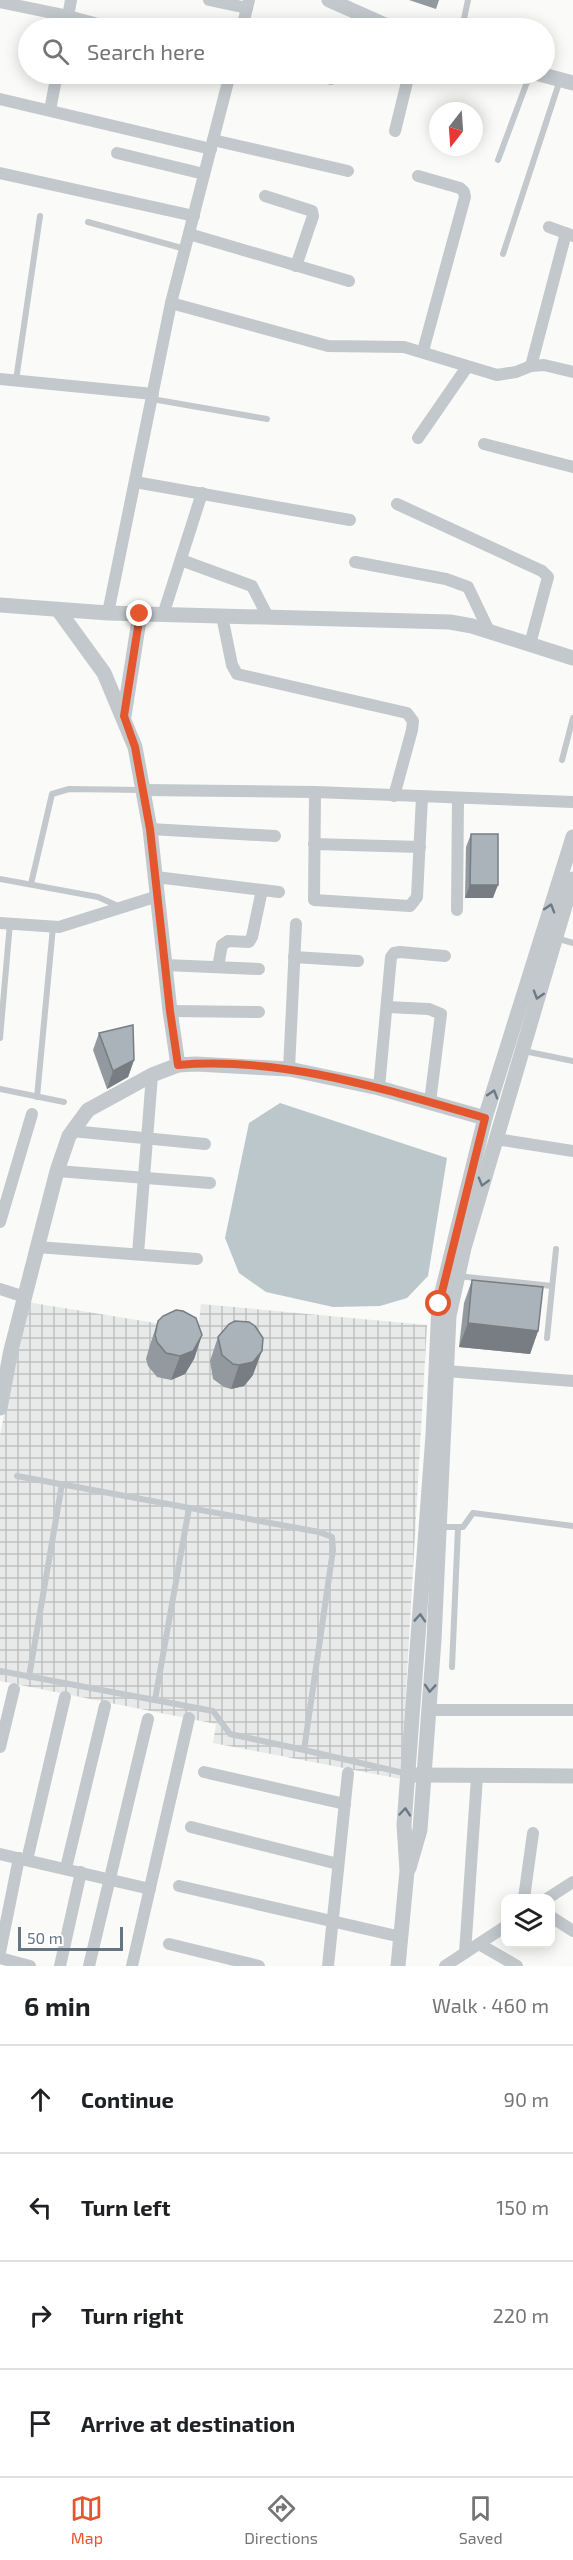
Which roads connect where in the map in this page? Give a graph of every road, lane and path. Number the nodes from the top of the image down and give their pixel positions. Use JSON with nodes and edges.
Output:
{"nodes":[{"id":1,"x":71,"y":0,"type":"edge"},
{"id":2,"x":209,"y":0,"type":"edge"},
{"id":3,"x":329,"y":0,"type":"edge"},
{"id":4,"x":468,"y":0,"type":"edge"},
{"id":5,"x":0,"y":2,"type":"edge"},
{"id":6,"x":248,"y":4,"type":"edge"},
{"id":7,"x":68,"y":16,"type":"junction"},
{"id":8,"x":76,"y":18,"type":"edge"},
{"id":9,"x":370,"y":18,"type":"edge"},
{"id":10,"x":464,"y":18,"type":"edge"},
{"id":11,"x":567,"y":81,"type":"edge"},
{"id":12,"x":55,"y":84,"type":"edge"},
{"id":13,"x":227,"y":84,"type":"edge"},
{"id":14,"x":407,"y":84,"type":"edge"},
{"id":15,"x":526,"y":84,"type":"edge"},
{"id":16,"x":0,"y":99,"type":"edge"},
{"id":17,"x":50,"y":110,"type":"junction"},
{"id":18,"x":395,"y":131,"type":"dead end"},
{"id":19,"x":212,"y":144,"type":"junction"},
{"id":20,"x":117,"y":153,"type":"dead end"},
{"id":21,"x":498,"y":160,"type":"dead end"},
{"id":22,"x":348,"y":171,"type":"dead end"},
{"id":23,"x":0,"y":173,"type":"edge"},
{"id":24,"x":204,"y":174,"type":"junction"},
{"id":25,"x":418,"y":176,"type":"dead end"},
{"id":26,"x":265,"y":196,"type":"dead end"},
{"id":27,"x":40,"y":216,"type":"dead end"},
{"id":28,"x":194,"y":216,"type":"junction"},
{"id":29,"x":88,"y":222,"type":"dead end"},
{"id":30,"x":549,"y":227,"type":"dead end"},
{"id":31,"x":189,"y":234,"type":"junction"},
{"id":32,"x":569,"y":234,"type":"edge"},
{"id":33,"x":185,"y":249,"type":"junction"},
{"id":34,"x":503,"y":254,"type":"dead end"},
{"id":35,"x":296,"y":266,"type":"junction"},
{"id":36,"x":349,"y":281,"type":"dead end"},
{"id":37,"x":171,"y":303,"type":"junction"},
{"id":38,"x":423,"y":351,"type":"junction"},
{"id":39,"x":531,"y":366,"type":"junction"},
{"id":40,"x":467,"y":367,"type":"junction"},
{"id":41,"x":573,"y":372,"type":"edge"},
{"id":42,"x":0,"y":379,"type":"edge"},
{"id":43,"x":16,"y":380,"type":"junction"},
{"id":44,"x":152,"y":396,"type":"junction"},
{"id":45,"x":267,"y":419,"type":"dead end"},
{"id":46,"x":418,"y":438,"type":"dead end"},
{"id":47,"x":484,"y":444,"type":"dead end"},
{"id":48,"x":573,"y":467,"type":"edge"},
{"id":49,"x":135,"y":482,"type":"junction"},
{"id":50,"x":202,"y":494,"type":"junction"},
{"id":51,"x":397,"y":504,"type":"dead end"},
{"id":52,"x":350,"y":520,"type":"dead end"},
{"id":53,"x":181,"y":560,"type":"junction"},
{"id":54,"x":355,"y":562,"type":"dead end"},
{"id":55,"x":0,"y":605,"type":"edge"},
{"id":56,"x":59,"y":611,"type":"junction"},
{"id":57,"x":108,"y":613,"type":"junction"},
{"id":58,"x":140,"y":614,"type":"junction"},
{"id":59,"x":163,"y":615,"type":"junction"},
{"id":60,"x":222,"y":616,"type":"junction"},
{"id":61,"x":268,"y":617,"type":"junction"},
{"id":62,"x":489,"y":631,"type":"junction"},
{"id":63,"x":530,"y":644,"type":"junction"},
{"id":64,"x":573,"y":658,"type":"edge"},
{"id":65,"x":124,"y":716,"type":"junction"},
{"id":66,"x":573,"y":718,"type":"edge"},
{"id":67,"x":562,"y":760,"type":"dead end"},
{"id":68,"x":144,"y":790,"type":"junction"},
{"id":69,"x":315,"y":792,"type":"junction"},
{"id":70,"x":394,"y":795,"type":"junction"},
{"id":71,"x":422,"y":797,"type":"junction"},
{"id":72,"x":458,"y":798,"type":"junction"},
{"id":73,"x":573,"y":802,"type":"edge"},
{"id":74,"x":150,"y":829,"type":"junction"},
{"id":75,"x":275,"y":836,"type":"dead end"},
{"id":76,"x":573,"y":837,"type":"edge"},
{"id":77,"x":314,"y":844,"type":"junction"},
{"id":78,"x":420,"y":847,"type":"junction"},
{"id":79,"x":156,"y":877,"type":"junction"},
{"id":80,"x":0,"y":879,"type":"edge"},
{"id":81,"x":573,"y":879,"type":"edge"},
{"id":82,"x":31,"y":884,"type":"junction"},
{"id":83,"x":262,"y":890,"type":"junction"},
{"id":84,"x":279,"y":892,"type":"dead end"},
{"id":85,"x":158,"y":896,"type":"junction"},
{"id":86,"x":121,"y":908,"type":"junction"},
{"id":87,"x":457,"y":910,"type":"dead end"},
{"id":88,"x":5,"y":923,"type":"edge"},
{"id":89,"x":296,"y":924,"type":"dead end"},
{"id":90,"x":54,"y":927,"type":"junction"},
{"id":91,"x":555,"y":938,"type":"junction"},
{"id":92,"x":573,"y":943,"type":"edge"},
{"id":93,"x":445,"y":956,"type":"dead end"},
{"id":94,"x":294,"y":957,"type":"junction"},
{"id":95,"x":358,"y":961,"type":"dead end"},
{"id":96,"x":165,"y":965,"type":"junction"},
{"id":97,"x":218,"y":967,"type":"junction"},
{"id":98,"x":259,"y":969,"type":"dead end"},
{"id":99,"x":387,"y":1007,"type":"junction"},
{"id":100,"x":170,"y":1011,"type":"junction"},
{"id":101,"x":259,"y":1012,"type":"dead end"},
{"id":102,"x":0,"y":1038,"type":"edge"},
{"id":103,"x":522,"y":1051,"type":"junction"},
{"id":104,"x":573,"y":1061,"type":"edge"},
{"id":105,"x":178,"y":1065,"type":"junction"},
{"id":106,"x":290,"y":1069,"type":"junction"},
{"id":107,"x":152,"y":1075,"type":"junction"},
{"id":108,"x":379,"y":1088,"type":"junction"},
{"id":109,"x":0,"y":1089,"type":"edge"},
{"id":110,"x":37,"y":1096,"type":"junction"},
{"id":111,"x":64,"y":1102,"type":"dead end"},
{"id":112,"x":430,"y":1102,"type":"junction"},
{"id":113,"x":32,"y":1114,"type":"dead end"},
{"id":114,"x":485,"y":1118,"type":"junction"},
{"id":115,"x":72,"y":1131,"type":"junction"},
{"id":116,"x":147,"y":1138,"type":"junction"},
{"id":117,"x":496,"y":1139,"type":"junction"},
{"id":118,"x":205,"y":1144,"type":"dead end"},
{"id":119,"x":572,"y":1148,"type":"edge"},
{"id":120,"x":57,"y":1171,"type":"junction"},
{"id":121,"x":144,"y":1179,"type":"junction"},
{"id":122,"x":210,"y":1183,"type":"dead end"},
{"id":123,"x":3,"y":1199,"type":"edge"},
{"id":124,"x":0,"y":1222,"type":"edge"},
{"id":125,"x":37,"y":1247,"type":"junction"},
{"id":126,"x":556,"y":1249,"type":"dead end"},
{"id":127,"x":138,"y":1254,"type":"junction"},
{"id":128,"x":197,"y":1259,"type":"dead end"},
{"id":129,"x":458,"y":1276,"type":"junction"},
{"id":130,"x":552,"y":1286,"type":"junction"},
{"id":131,"x":0,"y":1289,"type":"edge"},
{"id":132,"x":25,"y":1298,"type":"junction"},
{"id":133,"x":547,"y":1338,"type":"dead end"},
{"id":134,"x":6,"y":1349,"type":"edge"},
{"id":135,"x":446,"y":1371,"type":"junction"},
{"id":136,"x":573,"y":1381,"type":"edge"},
{"id":137,"x":0,"y":1408,"type":"edge"},
{"id":138,"x":17,"y":1476,"type":"dead end"},
{"id":139,"x":62,"y":1484,"type":"junction"},
{"id":140,"x":189,"y":1508,"type":"junction"},
{"id":141,"x":573,"y":1526,"type":"edge"},
{"id":142,"x":439,"y":1527,"type":"junction"},
{"id":143,"x":458,"y":1528,"type":"junction"},
{"id":144,"x":452,"y":1667,"type":"dead end"},
{"id":145,"x":0,"y":1671,"type":"edge"},
{"id":146,"x":29,"y":1677,"type":"junction"},
{"id":147,"x":14,"y":1689,"type":"dead end"},
{"id":148,"x":65,"y":1697,"type":"dead end"},
{"id":149,"x":154,"y":1700,"type":"junction"},
{"id":150,"x":105,"y":1706,"type":"dead end"},
{"id":151,"x":429,"y":1710,"type":"junction"},
{"id":152,"x":573,"y":1710,"type":"edge"},
{"id":153,"x":189,"y":1718,"type":"dead end"},
{"id":154,"x":148,"y":1719,"type":"dead end"},
{"id":155,"x":0,"y":1748,"type":"edge"},
{"id":156,"x":304,"y":1750,"type":"junction"},
{"id":157,"x":204,"y":1772,"type":"dead end"},
{"id":158,"x":348,"y":1773,"type":"dead end"},
{"id":159,"x":416,"y":1776,"type":"junction"},
{"id":160,"x":573,"y":1776,"type":"edge"},
{"id":161,"x":477,"y":1777,"type":"junction"},
{"id":162,"x":345,"y":1804,"type":"junction"},
{"id":163,"x":191,"y":1827,"type":"dead end"},
{"id":164,"x":532,"y":1833,"type":"dead end"},
{"id":165,"x":0,"y":1854,"type":"edge"},
{"id":166,"x":23,"y":1859,"type":"junction"},
{"id":167,"x":338,"y":1864,"type":"junction"},
{"id":168,"x":66,"y":1868,"type":"junction"},
{"id":169,"x":81,"y":1872,"type":"junction"},
{"id":170,"x":108,"y":1880,"type":"junction"},
{"id":171,"x":573,"y":1882,"type":"edge"},
{"id":172,"x":179,"y":1886,"type":"dead end"},
{"id":173,"x":150,"y":1889,"type":"junction"},
{"id":174,"x":525,"y":1894,"type":"edge"},
{"id":175,"x":555,"y":1894,"type":"edge"},
{"id":176,"x":555,"y":1919,"type":"edge"},
{"id":177,"x":332,"y":1922,"type":"junction"},
{"id":178,"x":501,"y":1929,"type":"edge"},
{"id":179,"x":573,"y":1931,"type":"edge"},
{"id":180,"x":402,"y":1937,"type":"junction"},
{"id":181,"x":169,"y":1944,"type":"dead end"},
{"id":182,"x":479,"y":1944,"type":"junction"},
{"id":183,"x":0,"y":1952,"type":"edge"},
{"id":184,"x":465,"y":1953,"type":"junction"},
{"id":185,"x":0,"y":1958,"type":"edge"},
{"id":186,"x":30,"y":1966,"type":"edge"},
{"id":187,"x":60,"y":1966,"type":"edge"},
{"id":188,"x":89,"y":1966,"type":"edge"},
{"id":189,"x":132,"y":1966,"type":"edge"},
{"id":190,"x":259,"y":1966,"type":"edge"},
{"id":191,"x":328,"y":1966,"type":"edge"},
{"id":192,"x":398,"y":1966,"type":"edge"},
{"id":193,"x":445,"y":1966,"type":"edge"},
{"id":194,"x":517,"y":1966,"type":"edge"}],
"edges":[{"from":1,"to":7,"type":"street"},
{"from":2,"to":6,"type":"street"},
{"from":3,"to":9,"type":"street"},
{"from":4,"to":10,"type":"lane"},
{"from":5,"to":7,"type":"street"},
{"from":7,"to":8,"type":"street"},
{"from":11,"to":34,"type":"lane"},
{"from":12,"to":17,"type":"street"},
{"from":13,"to":19,"type":"street"},
{"from":14,"to":18,"type":"street"},
{"from":15,"to":21,"type":"lane"},
{"from":16,"to":17,"type":"street"},
{"from":17,"to":19,"type":"street"},
{"from":19,"to":22,"type":"street"},
{"from":19,"to":24,"type":"street"},
{"from":20,"to":24,"type":"street"},
{"from":23,"to":28,"type":"street"},
{"from":24,"to":28,"type":"street"},
{"from":25,"to":38,"type":"street"},
{"from":26,"to":35,"type":"street"},
{"from":27,"to":43,"type":"lane"},
{"from":28,"to":31,"type":"street"},
{"from":29,"to":33,"type":"lane"},
{"from":30,"to":32,"type":"street"},
{"from":31,"to":33,"type":"street"},
{"from":31,"to":35,"type":"street"},
{"from":32,"to":39,"type":"street"},
{"from":33,"to":37,"type":"street"},
{"from":35,"to":36,"type":"street"},
{"from":37,"to":38,"type":"street"},
{"from":37,"to":44,"type":"street"},
{"from":38,"to":40,"type":"street"},
{"from":39,"to":40,"type":"street"},
{"from":39,"to":41,"type":"street"},
{"from":40,"to":46,"type":"street"},
{"from":42,"to":43,"type":"street"},
{"from":43,"to":44,"type":"street"},
{"from":44,"to":45,"type":"lane"},
{"from":44,"to":49,"type":"street"},
{"from":47,"to":48,"type":"street"},
{"from":49,"to":50,"type":"street"},
{"from":49,"to":57,"type":"street"},
{"from":50,"to":52,"type":"street"},
{"from":50,"to":53,"type":"street"},
{"from":51,"to":63,"type":"street"},
{"from":53,"to":59,"type":"street"},
{"from":53,"to":61,"type":"street"},
{"from":54,"to":62,"type":"street"},
{"from":55,"to":56,"type":"street"},
{"from":56,"to":57,"type":"street"},
{"from":56,"to":65,"type":"street"},
{"from":57,"to":58,"type":"street"},
{"from":58,"to":59,"type":"street"},
{"from":58,"to":65,"type":"street"},
{"from":59,"to":60,"type":"street"},
{"from":60,"to":61,"type":"street"},
{"from":60,"to":70,"type":"street"},
{"from":61,"to":62,"type":"street"},
{"from":62,"to":63,"type":"street"},
{"from":63,"to":64,"type":"street"},
{"from":65,"to":68,"type":"street"},
{"from":66,"to":67,"type":"lane"},
{"from":68,"to":69,"type":"street"},
{"from":68,"to":74,"type":"street"},
{"from":68,"to":82,"type":"lane"},
{"from":69,"to":70,"type":"street"},
{"from":69,"to":77,"type":"street"},
{"from":70,"to":71,"type":"street"},
{"from":71,"to":72,"type":"street"},
{"from":71,"to":78,"type":"street"},
{"from":72,"to":73,"type":"street"},
{"from":72,"to":87,"type":"street"},
{"from":74,"to":75,"type":"street"},
{"from":74,"to":79,"type":"street"},
{"from":114,"to":76,"type":"street","one_way":true},
{"from":77,"to":78,"type":"street"},
{"from":77,"to":78,"type":"street"},
{"from":79,"to":83,"type":"street"},
{"from":79,"to":85,"type":"street"},
{"from":80,"to":82,"type":"lane"},
{"from":81,"to":91,"type":"street"},
{"from":82,"to":86,"type":"lane"},
{"from":83,"to":84,"type":"street"},
{"from":83,"to":97,"type":"street"},
{"from":85,"to":86,"type":"street"},
{"from":85,"to":96,"type":"street"},
{"from":86,"to":90,"type":"street"},
{"from":88,"to":90,"type":"street"},
{"from":88,"to":102,"type":"lane"},
{"from":89,"to":94,"type":"street"},
{"from":90,"to":110,"type":"lane"},
{"from":91,"to":92,"type":"lane"},
{"from":91,"to":103,"type":"street","one_way":true},
{"from":93,"to":99,"type":"street"},
{"from":94,"to":95,"type":"street"},
{"from":94,"to":106,"type":"street"},
{"from":96,"to":97,"type":"street"},
{"from":96,"to":100,"type":"street"},
{"from":97,"to":98,"type":"street"},
{"from":99,"to":108,"type":"street"},
{"from":99,"to":112,"type":"street"},
{"from":100,"to":101,"type":"street"},
{"from":100,"to":105,"type":"street"},
{"from":103,"to":104,"type":"lane"},
{"from":103,"to":117,"type":"street"},
{"from":105,"to":106,"type":"street"},
{"from":105,"to":107,"type":"street"},
{"from":106,"to":108,"type":"street"},
{"from":107,"to":115,"type":"street"},
{"from":107,"to":116,"type":"street"},
{"from":108,"to":112,"type":"street"},
{"from":109,"to":110,"type":"lane"},
{"from":110,"to":111,"type":"lane"},
{"from":112,"to":114,"type":"street"},
{"from":113,"to":123,"type":"street"},
{"from":159,"to":114,"type":"street","one_way":true},
{"from":115,"to":116,"type":"street"},
{"from":115,"to":120,"type":"street"},
{"from":116,"to":118,"type":"street"},
{"from":116,"to":121,"type":"street"},
{"from":117,"to":119,"type":"street"},
{"from":117,"to":129,"type":"street","one_way":true},
{"from":120,"to":121,"type":"street"},
{"from":120,"to":125,"type":"street"},
{"from":121,"to":122,"type":"street"},
{"from":121,"to":127,"type":"street"},
{"from":123,"to":124,"type":"street"},
{"from":125,"to":127,"type":"street"},
{"from":125,"to":132,"type":"street"},
{"from":126,"to":130,"type":"lane"},
{"from":127,"to":128,"type":"street"},
{"from":129,"to":130,"type":"lane"},
{"from":129,"to":135,"type":"street"},
{"from":130,"to":133,"type":"lane"},
{"from":131,"to":132,"type":"street"},
{"from":132,"to":134,"type":"street"},
{"from":134,"to":137,"type":"street"},
{"from":135,"to":136,"type":"street"},
{"from":135,"to":142,"type":"street"},
{"from":138,"to":139,"type":"lane"},
{"from":139,"to":140,"type":"lane"},
{"from":139,"to":146,"type":"lane"},
{"from":140,"to":149,"type":"lane"},
{"from":140,"to":156,"type":"lane"},
{"from":141,"to":143,"type":"lane"},
{"from":142,"to":143,"type":"lane"},
{"from":142,"to":151,"type":"street","one_way":true},
{"from":143,"to":144,"type":"lane"},
{"from":145,"to":146,"type":"lane"},
{"from":146,"to":149,"type":"lane"},
{"from":147,"to":155,"type":"street"},
{"from":148,"to":166,"type":"street"},
{"from":149,"to":156,"type":"lane"},
{"from":150,"to":168,"type":"street"},
{"from":151,"to":152,"type":"street"},
{"from":151,"to":159,"type":"street"},
{"from":153,"to":173,"type":"street"},
{"from":154,"to":170,"type":"street"},
{"from":156,"to":159,"type":"lane"},
{"from":157,"to":162,"type":"street"},
{"from":158,"to":162,"type":"street"},
{"from":159,"to":161,"type":"street"},
{"from":159,"to":180,"type":"street"},
{"from":160,"to":161,"type":"street"},
{"from":161,"to":184,"type":"street"},
{"from":162,"to":167,"type":"street"},
{"from":163,"to":167,"type":"street"},
{"from":164,"to":174,"type":"street"},
{"from":165,"to":166,"type":"street"},
{"from":166,"to":168,"type":"street"},
{"from":166,"to":183,"type":"street"},
{"from":167,"to":177,"type":"street"},
{"from":168,"to":169,"type":"street"},
{"from":169,"to":170,"type":"street"},
{"from":169,"to":187,"type":"street"},
{"from":170,"to":173,"type":"street"},
{"from":170,"to":188,"type":"street"},
{"from":171,"to":175,"type":"street"},
{"from":172,"to":177,"type":"street"},
{"from":173,"to":189,"type":"street"},
{"from":176,"to":179,"type":"street"},
{"from":177,"to":180,"type":"street"},
{"from":177,"to":191,"type":"street"},
{"from":178,"to":182,"type":"street"},
{"from":180,"to":192,"type":"street"},
{"from":181,"to":190,"type":"street"},
{"from":182,"to":184,"type":"street"},
{"from":182,"to":194,"type":"street"},
{"from":184,"to":193,"type":"street"},
{"from":185,"to":186,"type":"street"}]}
